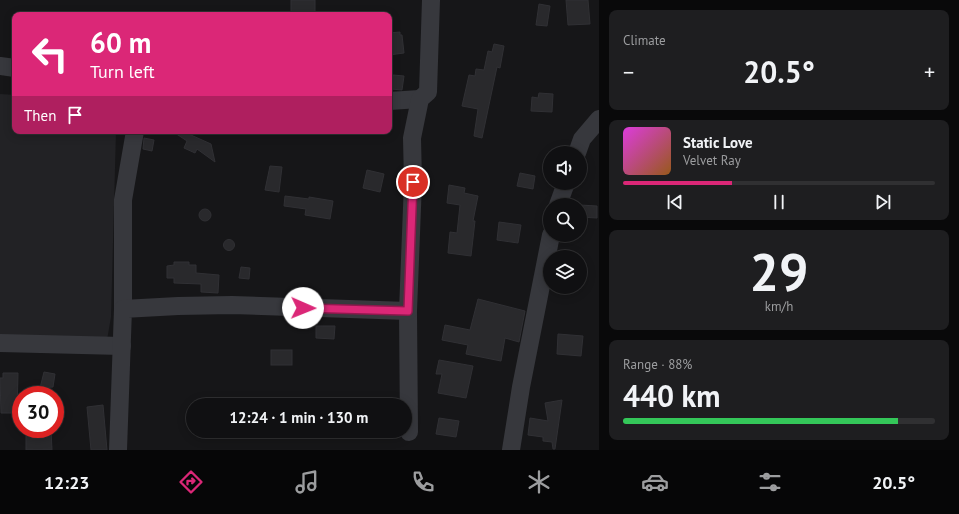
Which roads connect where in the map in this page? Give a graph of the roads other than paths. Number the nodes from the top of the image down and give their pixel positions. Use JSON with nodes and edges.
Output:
{"nodes":[{"id":1,"x":431,"y":0,"type":"edge"},
{"id":2,"x":0,"y":66,"type":"edge"},
{"id":3,"x":12,"y":68,"type":"edge"},
{"id":4,"x":420,"y":99,"type":"junction"},
{"id":5,"x":392,"y":101,"type":"edge"},
{"id":6,"x":599,"y":119,"type":"edge"},
{"id":7,"x":134,"y":134,"type":"edge"},
{"id":8,"x":580,"y":146,"type":"edge"},
{"id":9,"x":550,"y":242,"type":"edge"},
{"id":10,"x":123,"y":309,"type":"junction"},
{"id":11,"x":408,"y":311,"type":"junction"},
{"id":12,"x":0,"y":343,"type":"edge"},
{"id":13,"x":122,"y":346,"type":"junction"},
{"id":14,"x":409,"y":398,"type":"edge"},
{"id":15,"x":118,"y":450,"type":"edge"},
{"id":16,"x":511,"y":450,"type":"edge"}],
"edges":[{"from":1,"to":4,"type":"street"},
{"from":2,"to":3,"type":"street"},
{"from":4,"to":5,"type":"street"},
{"from":4,"to":11,"type":"street"},
{"from":6,"to":8,"type":"street"},
{"from":7,"to":10,"type":"street"},
{"from":9,"to":16,"type":"street"},
{"from":10,"to":11,"type":"street"},
{"from":10,"to":13,"type":"street"},
{"from":11,"to":14,"type":"street"},
{"from":12,"to":13,"type":"street"},
{"from":13,"to":15,"type":"street"}]}
